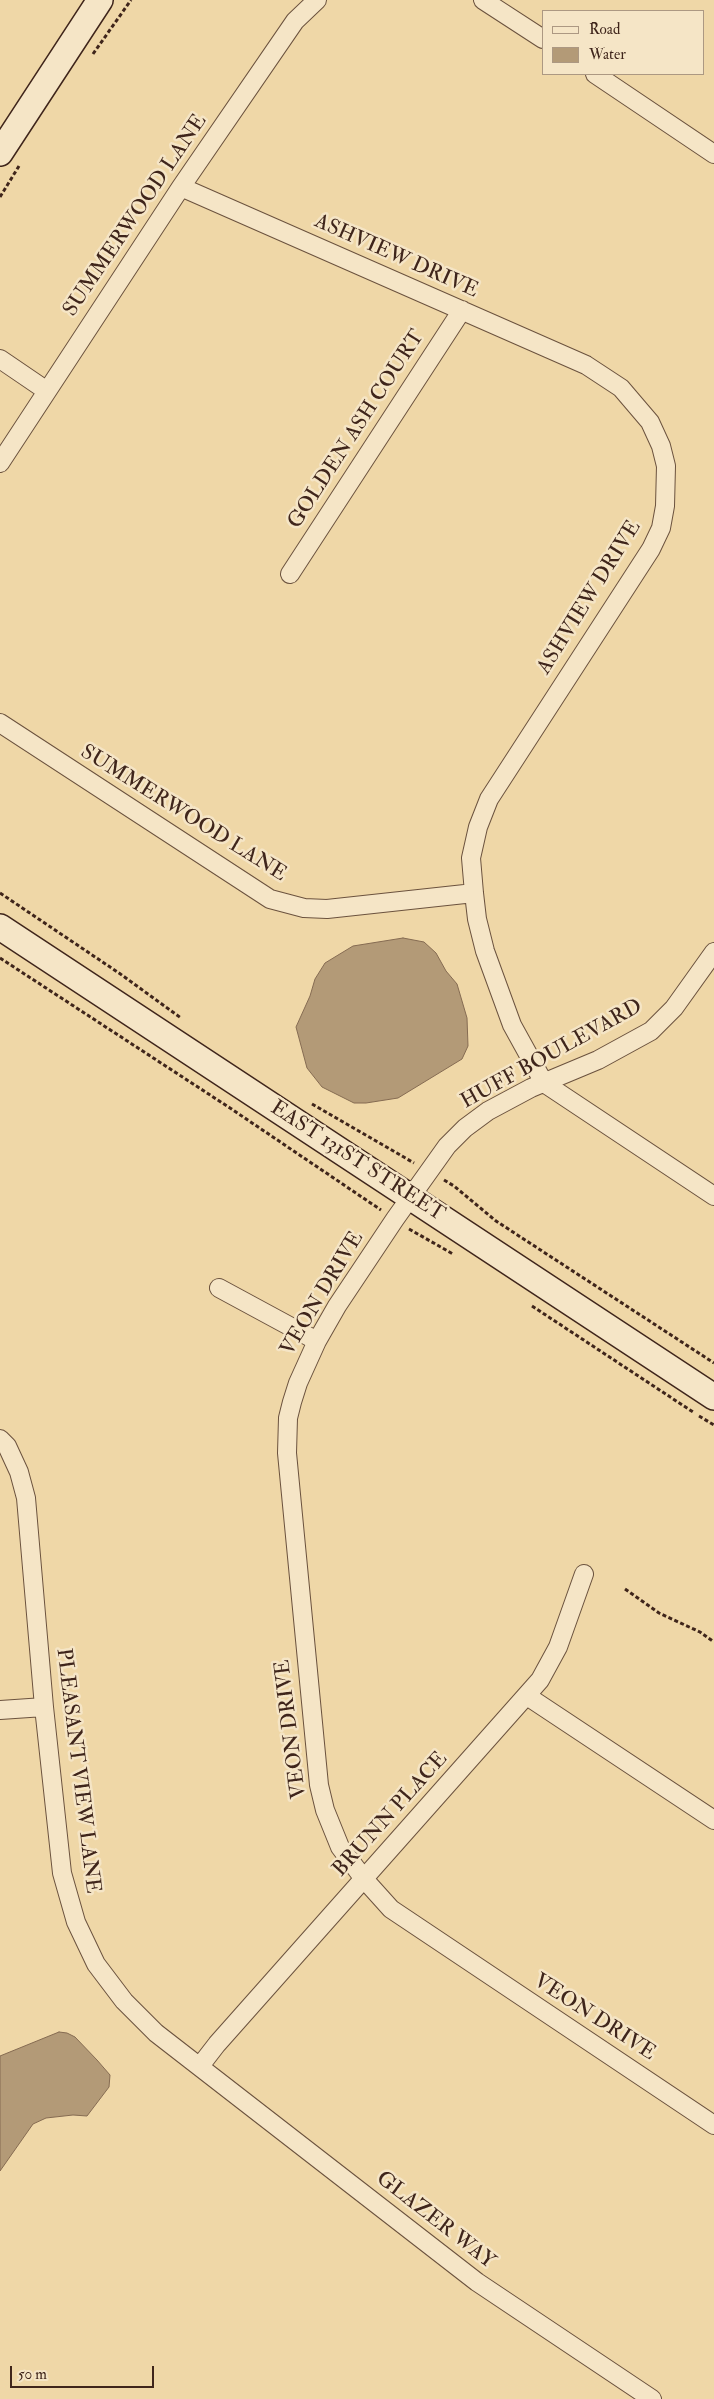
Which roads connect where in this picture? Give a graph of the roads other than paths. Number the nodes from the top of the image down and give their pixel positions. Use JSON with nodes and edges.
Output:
{"nodes":[{"id":1,"x":100,"y":0,"type":"edge"},
{"id":2,"x":317,"y":0,"type":"edge"},
{"id":3,"x":482,"y":0,"type":"edge"},
{"id":4,"x":542,"y":38,"type":"edge"},
{"id":5,"x":596,"y":75,"type":"edge"},
{"id":6,"x":0,"y":153,"type":"edge"},
{"id":7,"x":714,"y":154,"type":"edge"},
{"id":8,"x":181,"y":187,"type":"junction"},
{"id":9,"x":462,"y":310,"type":"junction"},
{"id":10,"x":0,"y":359,"type":"edge"},
{"id":11,"x":47,"y":391,"type":"junction"},
{"id":12,"x":0,"y":463,"type":"edge"},
{"id":13,"x":290,"y":574,"type":"dead end"},
{"id":14,"x":0,"y":724,"type":"edge"},
{"id":15,"x":474,"y":893,"type":"junction"},
{"id":16,"x":0,"y":927,"type":"edge"},
{"id":17,"x":714,"y":952,"type":"edge"},
{"id":18,"x":544,"y":1083,"type":"junction"},
{"id":19,"x":714,"y":1196,"type":"edge"},
{"id":20,"x":411,"y":1198,"type":"junction"},
{"id":21,"x":219,"y":1288,"type":"dead end"},
{"id":22,"x":317,"y":1341,"type":"junction"},
{"id":23,"x":714,"y":1398,"type":"edge"},
{"id":24,"x":0,"y":1439,"type":"edge"},
{"id":25,"x":584,"y":1574,"type":"dead end"},
{"id":26,"x":527,"y":1696,"type":"junction"},
{"id":27,"x":44,"y":1707,"type":"junction"},
{"id":28,"x":0,"y":1710,"type":"edge"},
{"id":29,"x":714,"y":1820,"type":"edge"},
{"id":30,"x":364,"y":1879,"type":"junction"},
{"id":31,"x":200,"y":2066,"type":"junction"},
{"id":32,"x":714,"y":2125,"type":"edge"},
{"id":33,"x":652,"y":2399,"type":"edge"}],
"edges":[{"from":1,"to":6,"type":"street"},
{"from":2,"to":8,"type":"street","name":"SUMMERWOOD LANE"},
{"from":3,"to":4,"type":"street"},
{"from":5,"to":7,"type":"street"},
{"from":8,"to":9,"type":"street","name":"ASHVIEW DRIVE"},
{"from":8,"to":11,"type":"street","name":"SUMMERWOOD LANE"},
{"from":9,"to":13,"type":"street","name":"GOLDEN ASH COURT"},
{"from":9,"to":15,"type":"street","name":"ASHVIEW DRIVE"},
{"from":10,"to":11,"type":"street"},
{"from":11,"to":12,"type":"street","name":"SUMMERWOOD LANE"},
{"from":14,"to":15,"type":"street","name":"SUMMERWOOD LANE"},
{"from":15,"to":18,"type":"street","name":"ASHVIEW DRIVE"},
{"from":16,"to":20,"type":"street","name":"EAST 131ST STREET"},
{"from":17,"to":18,"type":"street","name":"HUFF BOULEVARD"},
{"from":18,"to":19,"type":"street"},
{"from":18,"to":20,"type":"street","name":"HUFF BOULEVARD"},
{"from":20,"to":22,"type":"street","name":"VEON DRIVE"},
{"from":20,"to":23,"type":"street","name":"EAST 131ST STREET"},
{"from":21,"to":22,"type":"street"},
{"from":22,"to":30,"type":"street","name":"VEON DRIVE"},
{"from":24,"to":27,"type":"street","name":"PLEASANT VIEW LANE"},
{"from":25,"to":26,"type":"street","name":"BRUNN PLACE"},
{"from":26,"to":29,"type":"street"},
{"from":26,"to":30,"type":"street","name":"BRUNN PLACE"},
{"from":27,"to":28,"type":"street"},
{"from":27,"to":31,"type":"street","name":"PLEASANT VIEW LANE"},
{"from":30,"to":31,"type":"street","name":"BRUNN PLACE"},
{"from":30,"to":32,"type":"street","name":"VEON DRIVE"},
{"from":31,"to":33,"type":"street","name":"GLAZER WAY"}]}
